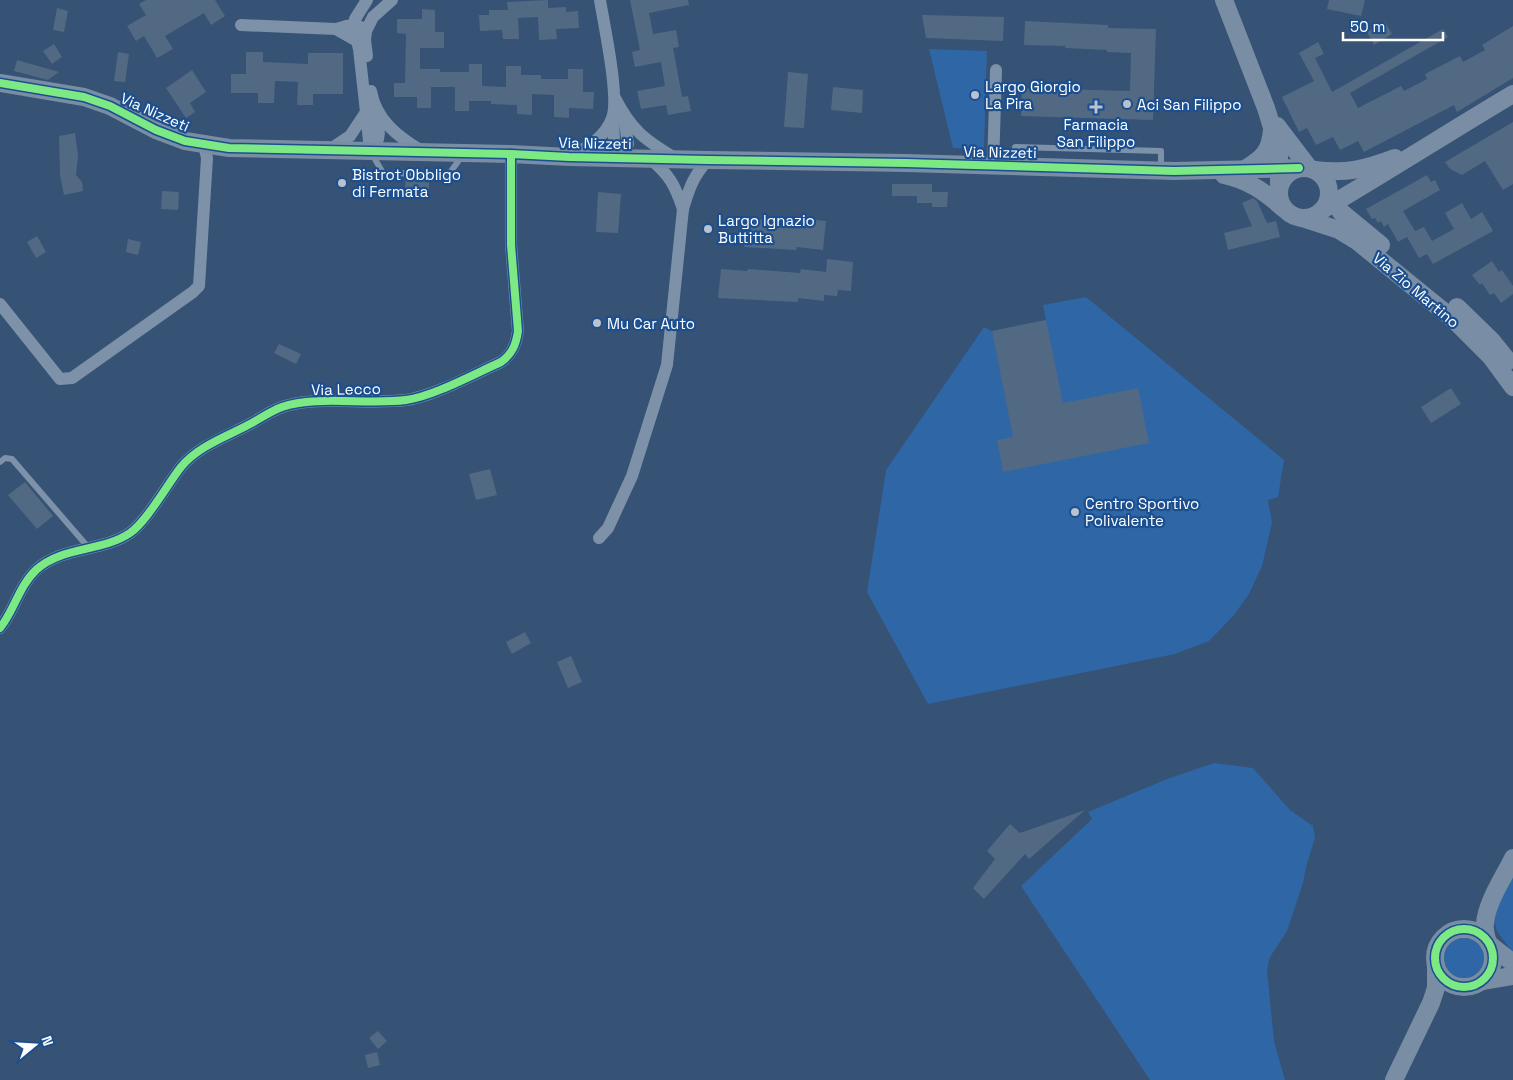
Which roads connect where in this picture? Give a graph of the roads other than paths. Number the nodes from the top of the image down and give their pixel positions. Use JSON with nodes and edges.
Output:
{"nodes":[{"id":1,"x":367,"y":0,"type":"edge"},
{"id":2,"x":392,"y":0,"type":"edge"},
{"id":3,"x":600,"y":0,"type":"edge"},
{"id":4,"x":1224,"y":0,"type":"edge"},
{"id":5,"x":241,"y":25,"type":"dead end"},
{"id":6,"x":354,"y":25,"type":"junction"},
{"id":7,"x":336,"y":29,"type":"junction"},
{"id":8,"x":363,"y":37,"type":"junction"},
{"id":9,"x":996,"y":70,"type":"dead end"},
{"id":10,"x":0,"y":83,"type":"edge"},
{"id":11,"x":1513,"y":94,"type":"edge"},
{"id":12,"x":370,"y":108,"type":"junction"},
{"id":13,"x":1266,"y":108,"type":"junction"},
{"id":14,"x":618,"y":116,"type":"junction"},
{"id":15,"x":1272,"y":130,"type":"junction"},
{"id":16,"x":204,"y":145,"type":"junction"},
{"id":17,"x":1428,"y":145,"type":"junction"},
{"id":18,"x":329,"y":150,"type":"junction"},
{"id":19,"x":370,"y":151,"type":"junction"},
{"id":20,"x":424,"y":152,"type":"junction"},
{"id":21,"x":464,"y":153,"type":"junction"},
{"id":22,"x":511,"y":154,"type":"junction"},
{"id":23,"x":569,"y":157,"type":"junction"},
{"id":24,"x":622,"y":158,"type":"junction"},
{"id":25,"x":649,"y":158,"type":"junction"},
{"id":26,"x":677,"y":159,"type":"junction"},
{"id":27,"x":708,"y":160,"type":"junction"},
{"id":28,"x":992,"y":166,"type":"junction"},
{"id":29,"x":1280,"y":167,"type":"junction"},
{"id":30,"x":1245,"y":169,"type":"junction"},
{"id":31,"x":1307,"y":169,"type":"junction"},
{"id":32,"x":1201,"y":171,"type":"junction"},
{"id":33,"x":1369,"y":183,"type":"junction"},
{"id":34,"x":1279,"y":188,"type":"junction"},
{"id":35,"x":1328,"y":203,"type":"junction"},
{"id":36,"x":683,"y":209,"type":"junction"},
{"id":37,"x":1284,"y":209,"type":"junction"},
{"id":38,"x":1302,"y":218,"type":"junction"},
{"id":39,"x":1356,"y":225,"type":"junction"},
{"id":40,"x":0,"y":304,"type":"edge"},
{"id":41,"x":1513,"y":367,"type":"edge"},
{"id":42,"x":1513,"y":387,"type":"edge"},
{"id":43,"x":0,"y":462,"type":"edge"},
{"id":44,"x":600,"y":538,"type":"dead end"},
{"id":45,"x":88,"y":547,"type":"junction"},
{"id":46,"x":0,"y":628,"type":"edge"},
{"id":47,"x":1513,"y":858,"type":"edge"},
{"id":48,"x":1492,"y":901,"type":"junction"},
{"id":49,"x":1456,"y":930,"type":"junction"},
{"id":50,"x":1488,"y":942,"type":"junction"},
{"id":51,"x":1513,"y":963,"type":"edge"},
{"id":52,"x":1436,"y":965,"type":"junction"},
{"id":53,"x":1513,"y":976,"type":"edge"},
{"id":54,"x":1474,"y":984,"type":"junction"},
{"id":55,"x":1430,"y":1003,"type":"junction"},
{"id":56,"x":1394,"y":1080,"type":"edge"}],
"edges":[{"from":1,"to":6,"type":"street"},
{"from":2,"to":8,"type":"street"},
{"from":3,"to":14,"type":"street"},
{"from":4,"to":13,"type":"street"},
{"from":5,"to":7,"type":"street"},
{"from":6,"to":7,"type":"street"},
{"from":6,"to":8,"type":"street"},
{"from":7,"to":8,"type":"street"},
{"from":8,"to":12,"type":"street"},
{"from":9,"to":28,"type":"street"},
{"from":10,"to":16,"type":"street","name":"Via Nizzeti"},
{"from":11,"to":17,"type":"street"},
{"from":12,"to":18,"type":"street"},
{"from":12,"to":19,"type":"street"},
{"from":12,"to":20,"type":"street"},
{"from":13,"to":15,"type":"street"},
{"from":13,"to":31,"type":"street"},
{"from":14,"to":23,"type":"street"},
{"from":14,"to":24,"type":"street"},
{"from":14,"to":26,"type":"street"},
{"from":15,"to":29,"type":"street"},
{"from":15,"to":30,"type":"street"},
{"from":16,"to":18,"type":"street","name":"Via Nizzeti"},
{"from":16,"to":40,"type":"street"},
{"from":17,"to":31,"type":"street"},
{"from":17,"to":33,"type":"street"},
{"from":18,"to":19,"type":"street","name":"Via Nizzeti"},
{"from":19,"to":20,"type":"street","name":"Via Nizzeti"},
{"from":19,"to":21,"type":"lane"},
{"from":20,"to":21,"type":"street","name":"Via Nizzeti"},
{"from":21,"to":22,"type":"street","name":"Via Nizzeti"},
{"from":22,"to":23,"type":"street","name":"Via Nizzeti"},
{"from":22,"to":45,"type":"street","name":"Via Lecco"},
{"from":23,"to":24,"type":"street","name":"Via Nizzeti"},
{"from":24,"to":25,"type":"street","name":"Via Nizzeti"},
{"from":25,"to":26,"type":"street","name":"Via Nizzeti"},
{"from":25,"to":36,"type":"street"},
{"from":26,"to":27,"type":"street","name":"Via Nizzeti"},
{"from":27,"to":28,"type":"street","name":"Via Nizzeti"},
{"from":27,"to":36,"type":"street"},
{"from":28,"to":32,"type":"street","name":"Via Nizzeti"},
{"from":29,"to":30,"type":"street"},
{"from":29,"to":31,"type":"street"},
{"from":29,"to":34,"type":"street"},
{"from":30,"to":32,"type":"street"},
{"from":31,"to":34,"type":"street"},
{"from":31,"to":35,"type":"street"},
{"from":32,"to":37,"type":"street"},
{"from":33,"to":35,"type":"street"},
{"from":33,"to":39,"type":"street"},
{"from":34,"to":37,"type":"street"},
{"from":35,"to":38,"type":"street"},
{"from":35,"to":39,"type":"street","name":"Via Zio Martino"},
{"from":36,"to":44,"type":"street"},
{"from":37,"to":38,"type":"street"},
{"from":38,"to":42,"type":"street","name":"Via Zio Martino"},
{"from":39,"to":41,"type":"street","name":"Via Zio Martino"},
{"from":43,"to":45,"type":"lane"},
{"from":45,"to":46,"type":"street","name":"Via Lecco"},
{"from":47,"to":48,"type":"street"},
{"from":48,"to":49,"type":"street"},
{"from":48,"to":50,"type":"street"},
{"from":49,"to":50,"type":"street"},
{"from":49,"to":52,"type":"street"},
{"from":50,"to":51,"type":"street"},
{"from":50,"to":54,"type":"street"},
{"from":52,"to":54,"type":"street"},
{"from":52,"to":55,"type":"street"},
{"from":53,"to":54,"type":"street"},
{"from":54,"to":55,"type":"street"},
{"from":55,"to":56,"type":"street"}]}
